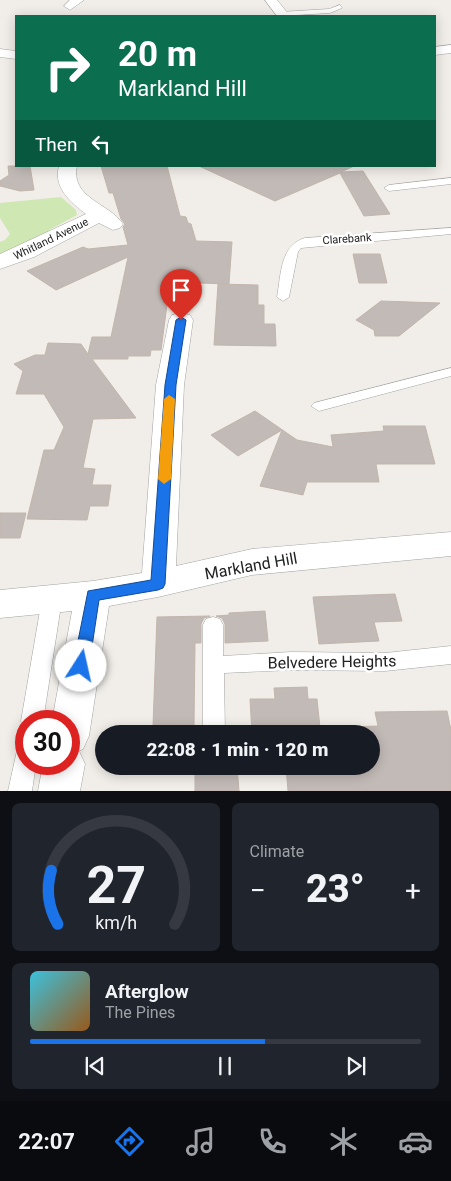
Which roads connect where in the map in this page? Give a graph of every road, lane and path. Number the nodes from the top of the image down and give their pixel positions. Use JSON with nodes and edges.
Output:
{"nodes":[{"id":1,"x":270,"y":0,"type":"edge"},
{"id":2,"x":340,"y":7,"type":"dead end"},
{"id":3,"x":282,"y":15,"type":"edge"},
{"id":4,"x":451,"y":49,"type":"edge"},
{"id":5,"x":436,"y":51,"type":"edge"},
{"id":6,"x":68,"y":167,"type":"edge"},
{"id":7,"x":451,"y":181,"type":"edge"},
{"id":8,"x":389,"y":188,"type":"dead end"},
{"id":9,"x":451,"y":231,"type":"edge"},
{"id":10,"x":0,"y":262,"type":"edge"},
{"id":11,"x":283,"y":297,"type":"dead end"},
{"id":12,"x":181,"y":320,"type":"dead end"},
{"id":13,"x":451,"y":372,"type":"edge"},
{"id":14,"x":319,"y":406,"type":"dead end"},
{"id":15,"x":451,"y":544,"type":"edge"},
{"id":16,"x":158,"y":584,"type":"junction"},
{"id":17,"x":93,"y":595,"type":"junction"},
{"id":18,"x":52,"y":599,"type":"junction"},
{"id":19,"x":0,"y":604,"type":"edge"},
{"id":20,"x":213,"y":625,"type":"dead end"},
{"id":21,"x":451,"y":655,"type":"edge"},
{"id":22,"x":214,"y":665,"type":"junction"},
{"id":23,"x":34,"y":710,"type":"edge"},
{"id":24,"x":73,"y":710,"type":"edge"},
{"id":25,"x":214,"y":725,"type":"edge"},
{"id":26,"x":23,"y":775,"type":"edge"},
{"id":27,"x":62,"y":775,"type":"edge"},
{"id":28,"x":20,"y":791,"type":"edge"},
{"id":29,"x":59,"y":791,"type":"edge"}],
"edges":[{"from":1,"to":3,"type":"street"},
{"from":2,"to":3,"type":"lane"},
{"from":4,"to":5,"type":"street"},
{"from":6,"to":10,"type":"street","name":"Whitland Avenue"},
{"from":7,"to":8,"type":"lane"},
{"from":9,"to":11,"type":"lane","name":"Clarebank"},
{"from":12,"to":16,"type":"street"},
{"from":13,"to":14,"type":"lane"},
{"from":15,"to":16,"type":"street","name":"Markland Hill"},
{"from":16,"to":17,"type":"street","name":"Markland Hill"},
{"from":17,"to":18,"type":"street","name":"Markland Hill"},
{"from":17,"to":24,"type":"street"},
{"from":18,"to":19,"type":"street","name":"Markland Hill"},
{"from":18,"to":23,"type":"lane"},
{"from":20,"to":22,"type":"lane"},
{"from":21,"to":22,"type":"lane","name":"Belvedere Heights"},
{"from":22,"to":25,"type":"lane"},
{"from":26,"to":28,"type":"lane"},
{"from":27,"to":29,"type":"street"}]}
